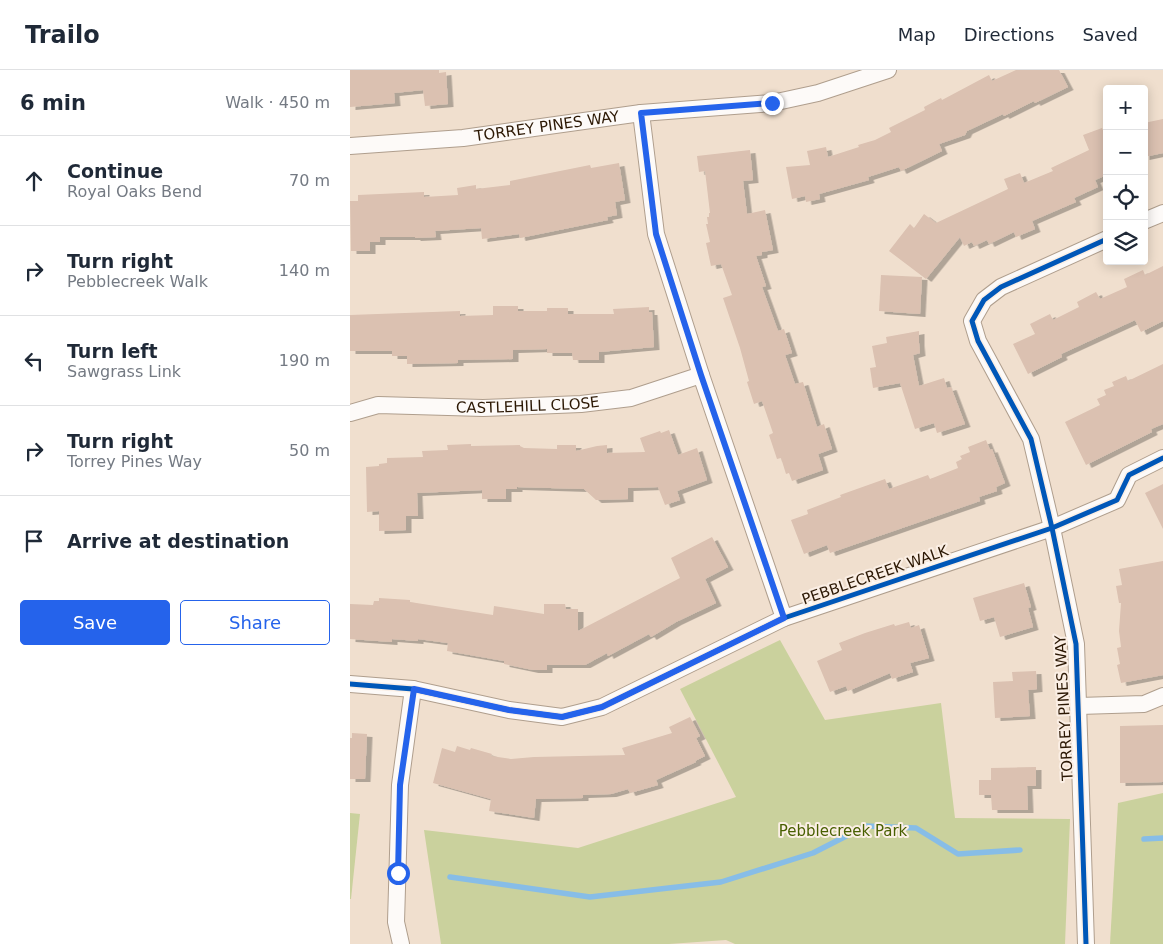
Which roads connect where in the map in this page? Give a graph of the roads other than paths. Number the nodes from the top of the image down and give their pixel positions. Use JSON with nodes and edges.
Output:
{"nodes":[{"id":1,"x":888,"y":70,"type":"edge"},
{"id":2,"x":641,"y":113,"type":"junction"},
{"id":3,"x":350,"y":146,"type":"edge"},
{"id":4,"x":1163,"y":213,"type":"edge"},
{"id":5,"x":1146,"y":220,"type":"edge"},
{"id":6,"x":1103,"y":240,"type":"edge"},
{"id":7,"x":701,"y":375,"type":"junction"},
{"id":8,"x":350,"y":413,"type":"edge"},
{"id":9,"x":1163,"y":458,"type":"edge"},
{"id":10,"x":1052,"y":528,"type":"junction"},
{"id":11,"x":784,"y":618,"type":"junction"},
{"id":12,"x":350,"y":684,"type":"edge"},
{"id":13,"x":414,"y":689,"type":"junction"},
{"id":14,"x":1163,"y":696,"type":"edge"},
{"id":15,"x":1078,"y":706,"type":"junction"},
{"id":16,"x":401,"y":944,"type":"edge"},
{"id":17,"x":1086,"y":944,"type":"edge"}],
"edges":[{"from":1,"to":2,"type":"street","name":"TORREY PINES WAY"},
{"from":2,"to":3,"type":"street","name":"TORREY PINES WAY"},
{"from":2,"to":7,"type":"street"},
{"from":4,"to":5,"type":"street"},
{"from":6,"to":10,"type":"street","name":"TORREY PINES WAY"},
{"from":7,"to":8,"type":"street","name":"CASTLEHILL CLOSE"},
{"from":7,"to":11,"type":"street"},
{"from":9,"to":10,"type":"street","name":"PEBBLECREEK WALK"},
{"from":10,"to":11,"type":"street","name":"PEBBLECREEK WALK"},
{"from":10,"to":15,"type":"street","name":"TORREY PINES WAY"},
{"from":11,"to":13,"type":"street","name":"PEBBLECREEK WALK"},
{"from":12,"to":13,"type":"street","name":"PEBBLECREEK WALK"},
{"from":13,"to":16,"type":"street"},
{"from":14,"to":15,"type":"street"},
{"from":15,"to":17,"type":"street","name":"TORREY PINES WAY"}]}
